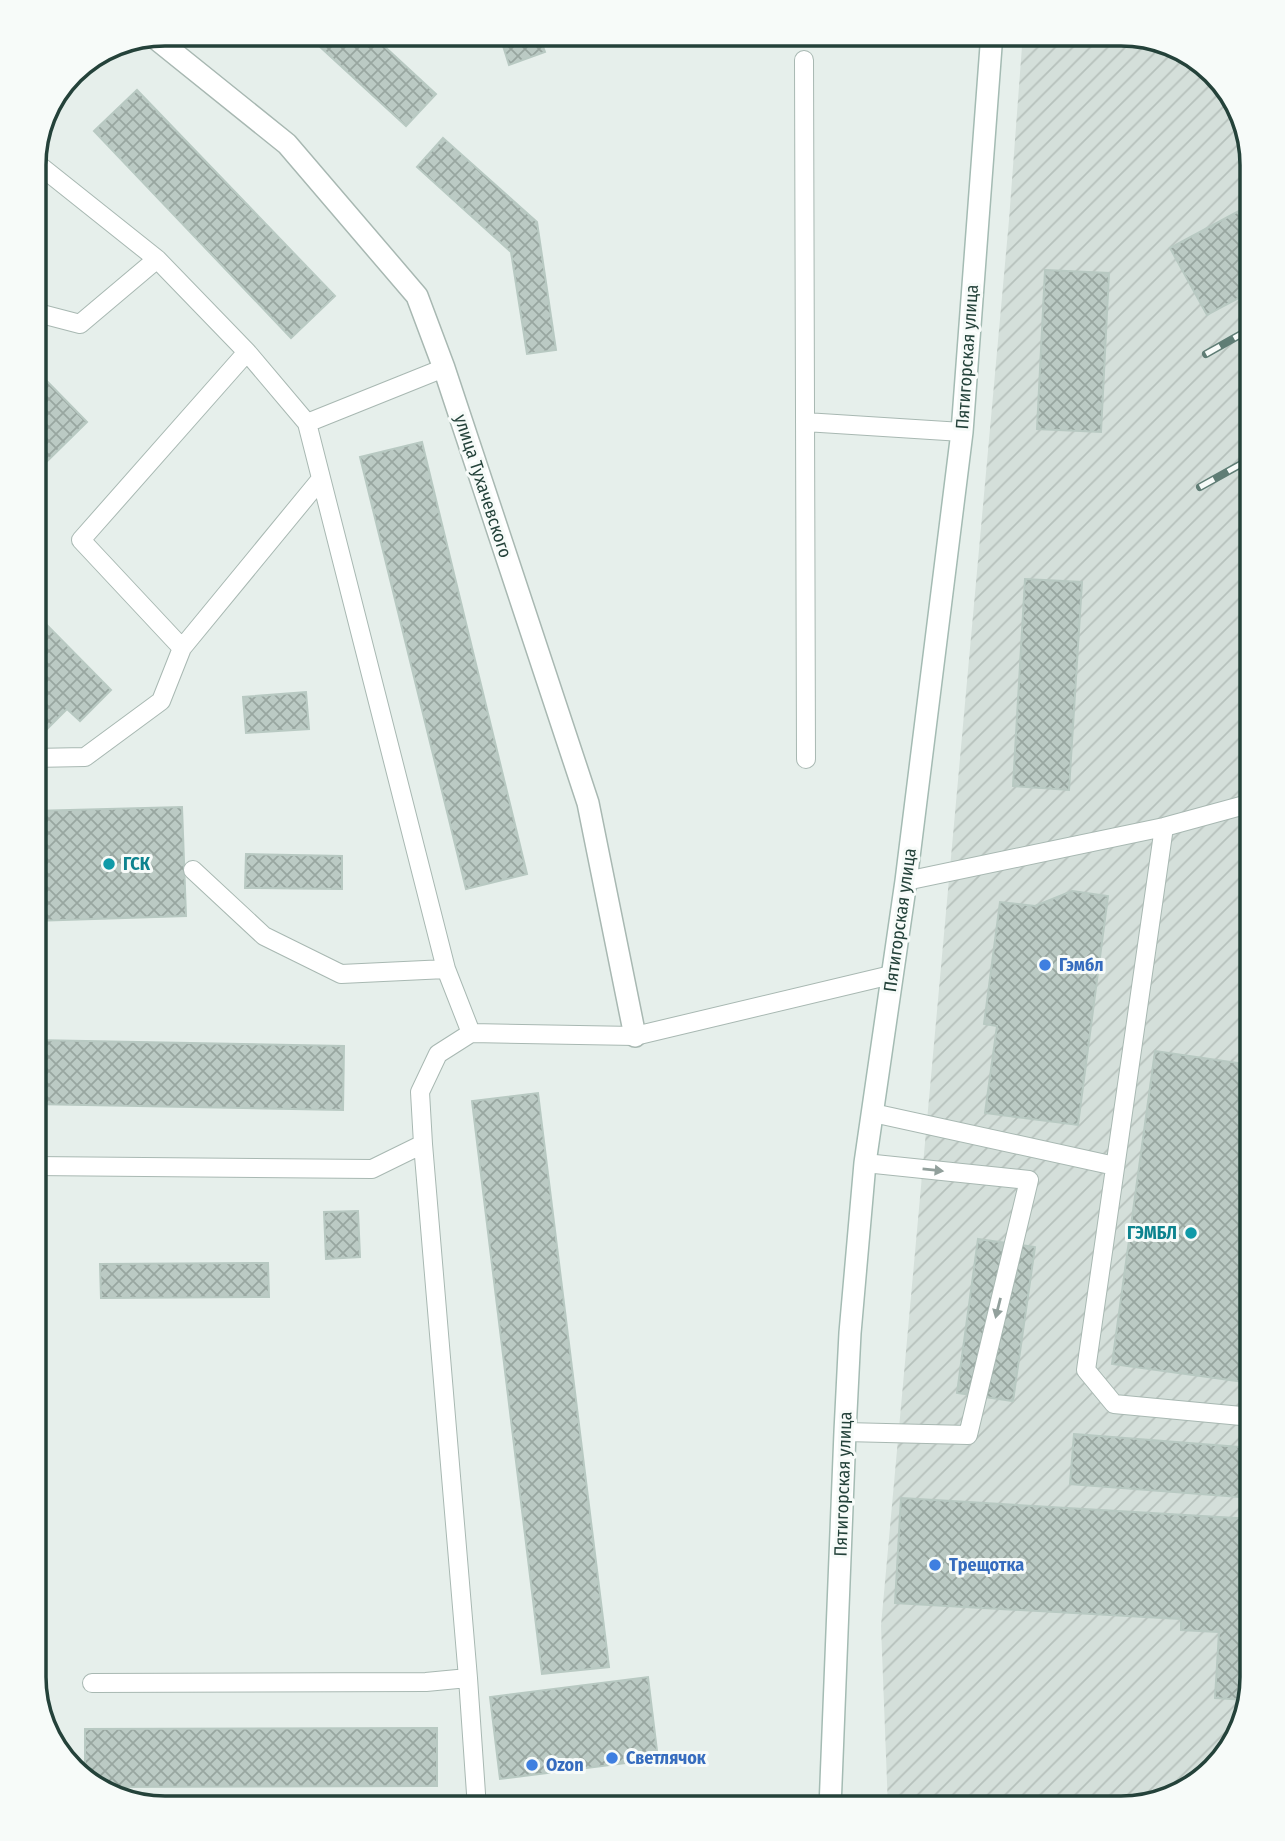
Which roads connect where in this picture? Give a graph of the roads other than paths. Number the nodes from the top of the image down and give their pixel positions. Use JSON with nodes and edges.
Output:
{"nodes":[{"id":1,"x":165,"y":46,"type":"edge"},
{"id":2,"x":991,"y":46,"type":"edge"},
{"id":3,"x":804,"y":60,"type":"dead end"},
{"id":4,"x":46,"y":171,"type":"edge"},
{"id":5,"x":157,"y":259,"type":"junction"},
{"id":6,"x":46,"y":315,"type":"edge"},
{"id":7,"x":247,"y":352,"type":"junction"},
{"id":8,"x":444,"y":368,"type":"junction"},
{"id":9,"x":805,"y":422,"type":"junction"},
{"id":10,"x":307,"y":423,"type":"junction"},
{"id":11,"x":962,"y":432,"type":"junction"},
{"id":12,"x":320,"y":480,"type":"junction"},
{"id":13,"x":182,"y":648,"type":"junction"},
{"id":14,"x":46,"y":758,"type":"edge"},
{"id":15,"x":806,"y":759,"type":"dead end"},
{"id":16,"x":1240,"y":806,"type":"edge"},
{"id":17,"x":1164,"y":827,"type":"junction"},
{"id":18,"x":193,"y":870,"type":"dead end"},
{"id":19,"x":906,"y":881,"type":"junction"},
{"id":20,"x":446,"y":969,"type":"junction"},
{"id":21,"x":891,"y":975,"type":"junction"},
{"id":22,"x":471,"y":1033,"type":"junction"},
{"id":23,"x":635,"y":1036,"type":"junction"},
{"id":24,"x":873,"y":1113,"type":"junction"},
{"id":25,"x":422,"y":1144,"type":"junction"},
{"id":26,"x":865,"y":1163,"type":"junction"},
{"id":27,"x":46,"y":1166,"type":"edge"},
{"id":28,"x":1115,"y":1166,"type":"junction"},
{"id":29,"x":1240,"y":1416,"type":"edge"},
{"id":30,"x":845,"y":1432,"type":"junction"},
{"id":31,"x":468,"y":1678,"type":"junction"},
{"id":32,"x":92,"y":1683,"type":"dead end"},
{"id":33,"x":476,"y":1795,"type":"edge"},
{"id":34,"x":830,"y":1796,"type":"edge"}],
"edges":[{"from":1,"to":8,"type":"main road","name":"улица Тухачевского"},
{"from":2,"to":11,"type":"main road","name":"Пятигорская улица"},
{"from":3,"to":9,"type":"lane"},
{"from":4,"to":5,"type":"lane"},
{"from":5,"to":6,"type":"lane"},
{"from":5,"to":7,"type":"lane"},
{"from":7,"to":10,"type":"lane"},
{"from":7,"to":13,"type":"lane"},
{"from":8,"to":10,"type":"lane"},
{"from":8,"to":23,"type":"main road","name":"улица Тухачевского"},
{"from":9,"to":11,"type":"lane"},
{"from":9,"to":15,"type":"lane"},
{"from":10,"to":12,"type":"lane"},
{"from":11,"to":19,"type":"main road","name":"Пятигорская улица"},
{"from":12,"to":13,"type":"lane"},
{"from":12,"to":20,"type":"lane"},
{"from":13,"to":14,"type":"lane"},
{"from":16,"to":17,"type":"lane"},
{"from":17,"to":19,"type":"lane"},
{"from":17,"to":28,"type":"lane"},
{"from":18,"to":20,"type":"lane"},
{"from":19,"to":21,"type":"main road","name":"Пятигорская улица"},
{"from":20,"to":22,"type":"lane"},
{"from":21,"to":23,"type":"lane"},
{"from":21,"to":24,"type":"main road","name":"Пятигорская улица"},
{"from":22,"to":23,"type":"lane"},
{"from":22,"to":25,"type":"lane"},
{"from":24,"to":26,"type":"main road","name":"Пятигорская улица"},
{"from":24,"to":28,"type":"lane"},
{"from":25,"to":27,"type":"lane"},
{"from":25,"to":31,"type":"lane"},
{"from":26,"to":30,"type":"main road","name":"Пятигорская улица"},
{"from":26,"to":30,"type":"lane","one_way":true},
{"from":28,"to":29,"type":"lane"},
{"from":30,"to":34,"type":"main road","name":"Пятигорская улица"},
{"from":31,"to":32,"type":"lane"},
{"from":31,"to":33,"type":"lane"}]}
